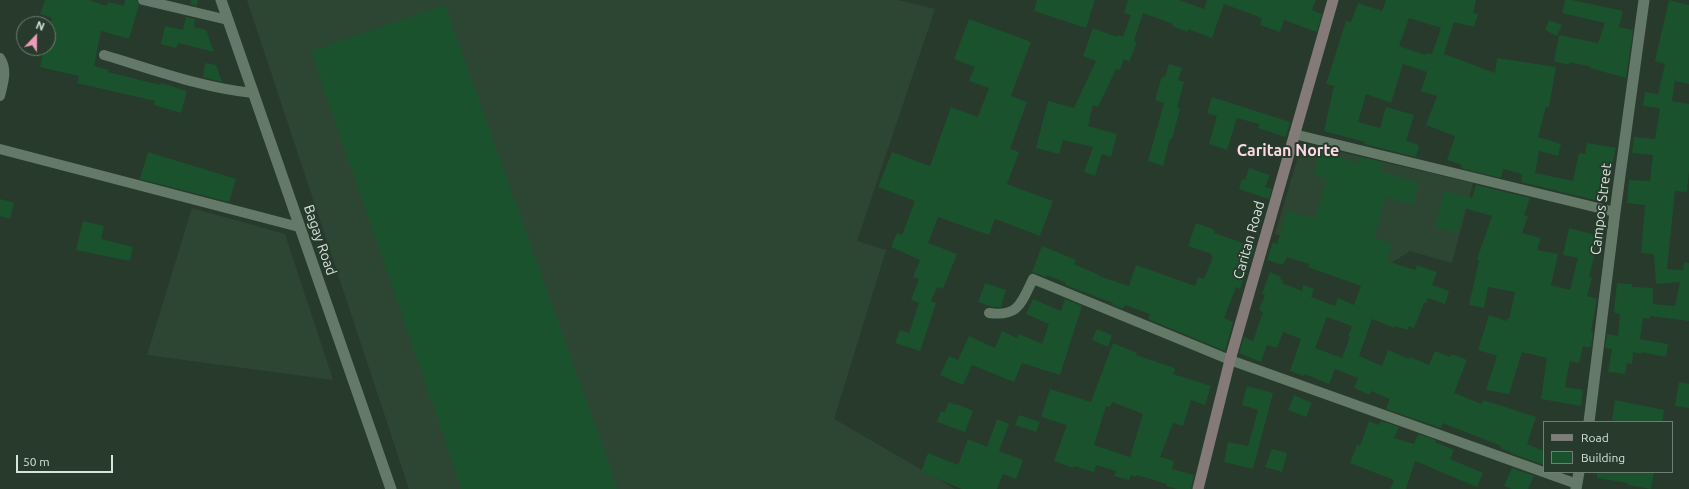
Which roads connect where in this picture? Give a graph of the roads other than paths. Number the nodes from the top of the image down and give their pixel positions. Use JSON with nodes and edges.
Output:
{"nodes":[{"id":1,"x":143,"y":0,"type":"edge"},
{"id":2,"x":221,"y":0,"type":"edge"},
{"id":3,"x":1333,"y":0,"type":"edge"},
{"id":4,"x":1644,"y":0,"type":"edge"},
{"id":5,"x":228,"y":20,"type":"junction"},
{"id":6,"x":104,"y":55,"type":"dead end"},
{"id":7,"x":0,"y":58,"type":"edge"},
{"id":8,"x":253,"y":93,"type":"junction"},
{"id":9,"x":0,"y":96,"type":"edge"},
{"id":10,"x":1294,"y":134,"type":"junction"},
{"id":11,"x":0,"y":149,"type":"edge"},
{"id":12,"x":1615,"y":212,"type":"junction"},
{"id":13,"x":299,"y":227,"type":"junction"},
{"id":14,"x":989,"y":313,"type":"dead end"},
{"id":15,"x":1230,"y":360,"type":"junction"},
{"id":16,"x":1589,"y":421,"type":"edge"},
{"id":17,"x":1579,"y":473,"type":"edge"},
{"id":18,"x":1576,"y":486,"type":"edge"},
{"id":19,"x":391,"y":489,"type":"edge"},
{"id":20,"x":1198,"y":489,"type":"edge"}],
"edges":[{"from":1,"to":5,"type":"street"},
{"from":2,"to":5,"type":"street","name":"Bagay Road"},
{"from":3,"to":10,"type":"main road","name":"Caritan Road"},
{"from":4,"to":12,"type":"street","name":"Campos Street"},
{"from":5,"to":8,"type":"street","name":"Bagay Road"},
{"from":6,"to":8,"type":"street"},
{"from":7,"to":9,"type":"street"},
{"from":8,"to":13,"type":"street","name":"Bagay Road"},
{"from":10,"to":12,"type":"street"},
{"from":10,"to":15,"type":"main road","name":"Caritan Road"},
{"from":11,"to":13,"type":"street"},
{"from":12,"to":16,"type":"street","name":"Campos Street"},
{"from":13,"to":19,"type":"street","name":"Bagay Road"},
{"from":14,"to":15,"type":"street"},
{"from":15,"to":18,"type":"street"},
{"from":15,"to":20,"type":"main road","name":"Caritan Road"},
{"from":17,"to":18,"type":"street"}]}
